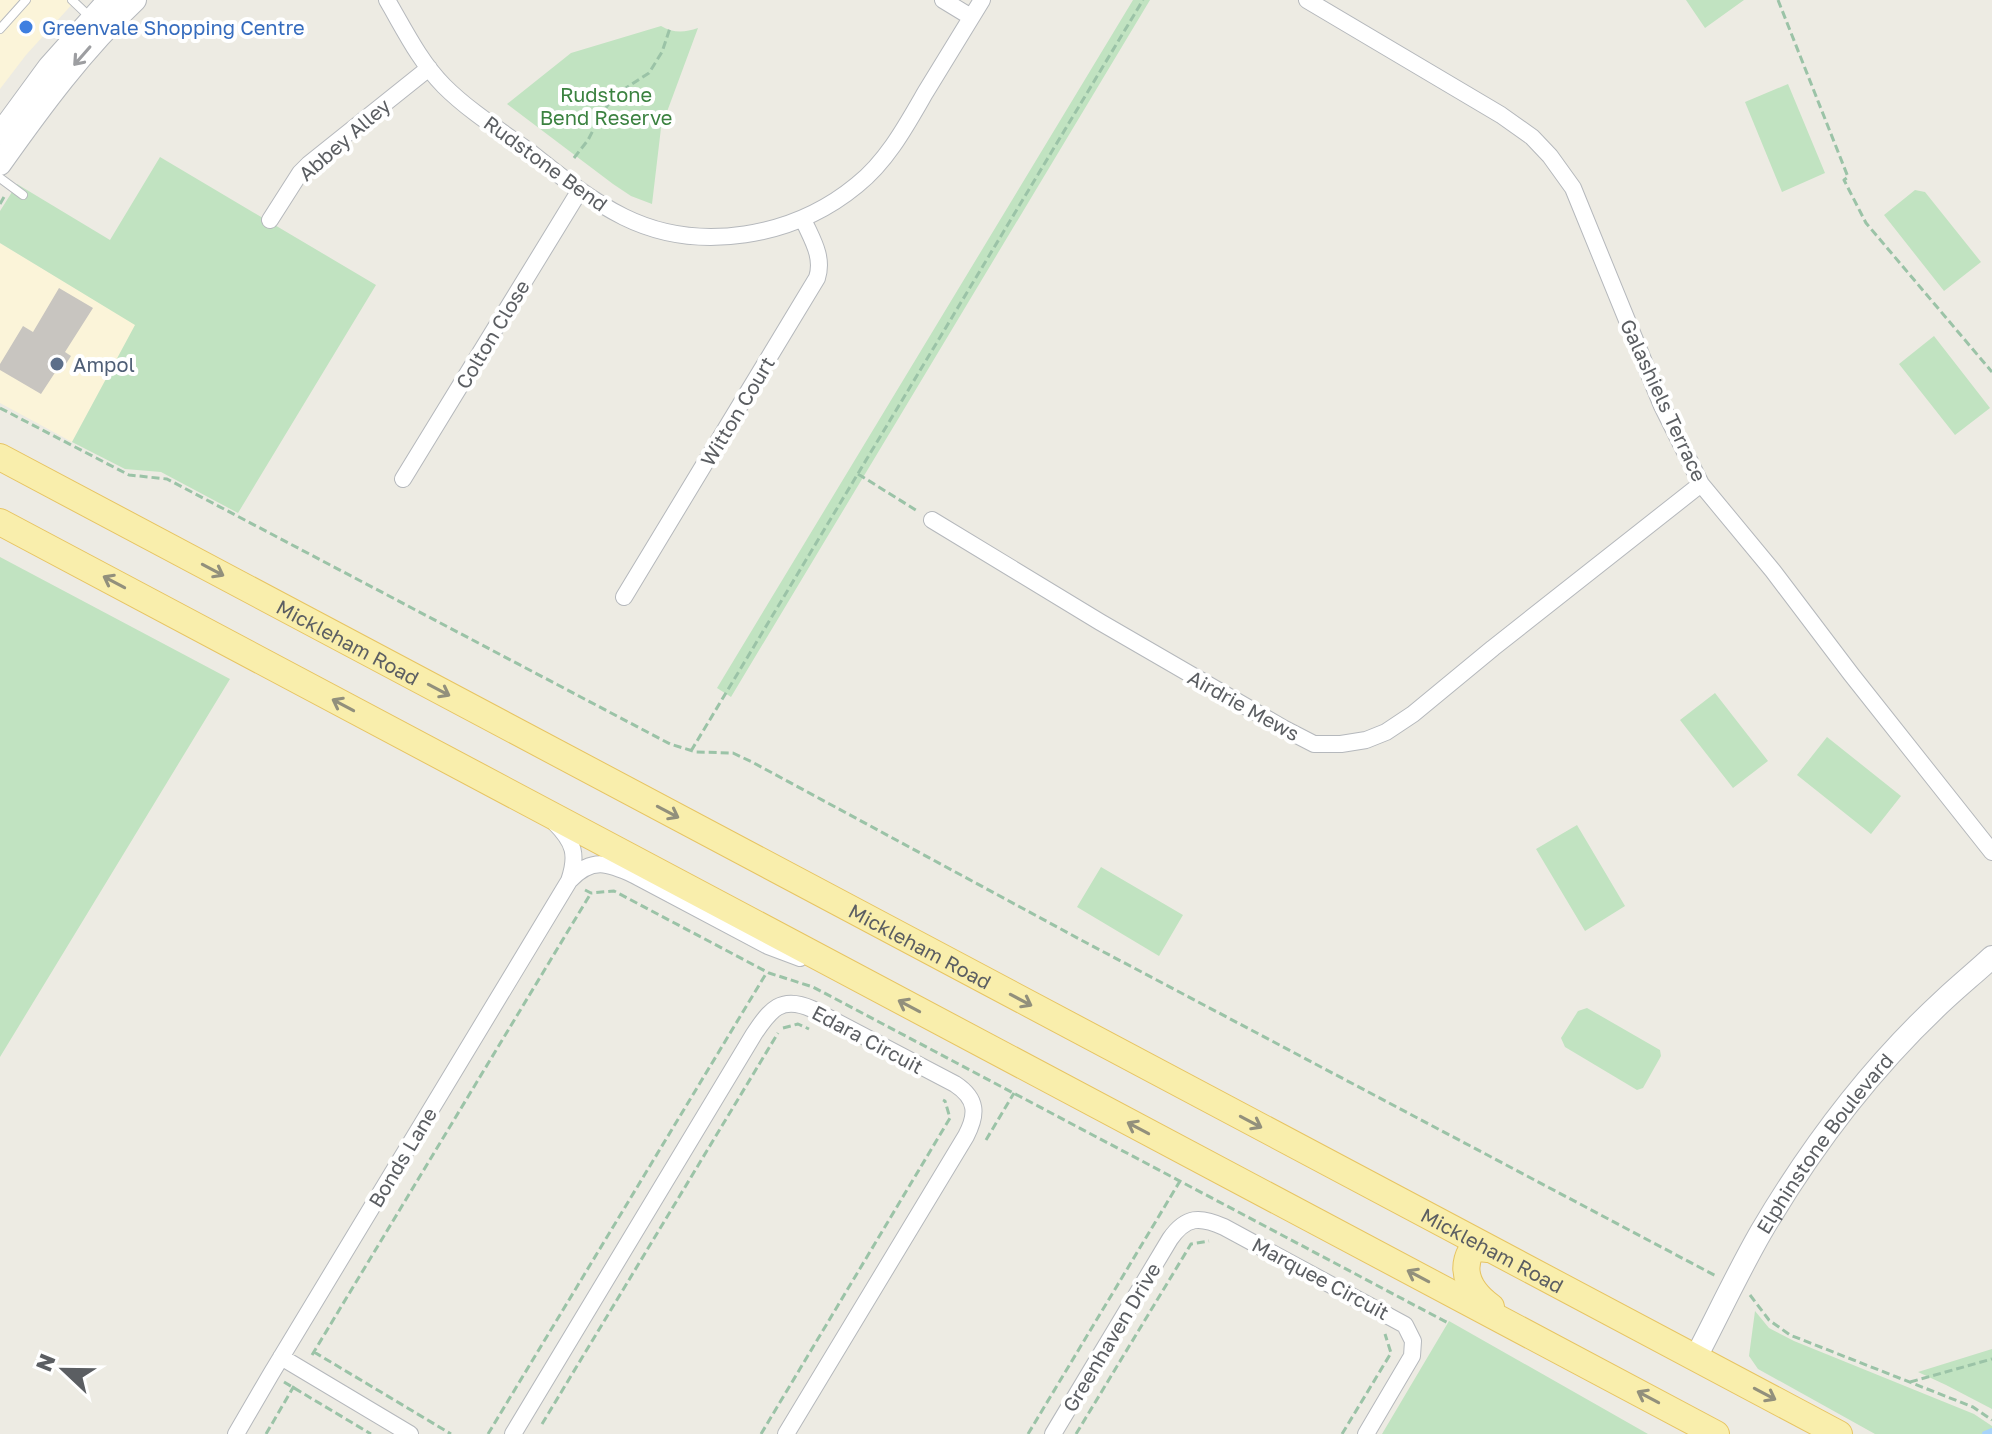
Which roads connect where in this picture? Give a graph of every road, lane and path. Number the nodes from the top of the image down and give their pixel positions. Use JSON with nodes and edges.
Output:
{"nodes":[{"id":1,"x":26,"y":0,"type":"edge"},
{"id":2,"x":72,"y":0,"type":"edge"},
{"id":3,"x":109,"y":0,"type":"edge"},
{"id":4,"x":135,"y":0,"type":"edge"},
{"id":5,"x":387,"y":0,"type":"edge"},
{"id":6,"x":943,"y":0,"type":"edge"},
{"id":7,"x":982,"y":0,"type":"edge"},
{"id":8,"x":1143,"y":0,"type":"edge"},
{"id":9,"x":1307,"y":0,"type":"edge"},
{"id":10,"x":1778,"y":0,"type":"edge"},
{"id":11,"x":971,"y":17,"type":"junction"},
{"id":12,"x":98,"y":25,"type":"junction"},
{"id":13,"x":670,"y":28,"type":"dead end"},
{"id":14,"x":0,"y":29,"type":"edge"},
{"id":15,"x":429,"y":68,"type":"junction"},
{"id":16,"x":0,"y":134,"type":"edge"},
{"id":17,"x":574,"y":158,"type":"dead end"},
{"id":18,"x":0,"y":164,"type":"edge"},
{"id":19,"x":0,"y":178,"type":"edge"},
{"id":20,"x":580,"y":190,"type":"junction"},
{"id":21,"x":23,"y":195,"type":"dead end"},
{"id":22,"x":803,"y":219,"type":"junction"},
{"id":23,"x":270,"y":220,"type":"dead end"},
{"id":24,"x":1992,"y":372,"type":"edge"},
{"id":25,"x":0,"y":408,"type":"edge"},
{"id":26,"x":0,"y":457,"type":"edge"},
{"id":27,"x":858,"y":474,"type":"junction"},
{"id":28,"x":403,"y":479,"type":"dead end"},
{"id":29,"x":1701,"y":484,"type":"junction"},
{"id":30,"x":932,"y":520,"type":"joint"},
{"id":31,"x":0,"y":522,"type":"edge"},
{"id":32,"x":624,"y":597,"type":"dead end"},
{"id":33,"x":691,"y":751,"type":"junction"},
{"id":34,"x":536,"y":807,"type":"junction"},
{"id":35,"x":1992,"y":852,"type":"edge"},
{"id":36,"x":569,"y":881,"type":"junction"},
{"id":37,"x":591,"y":893,"type":"junction"},
{"id":38,"x":1992,"y":957,"type":"edge"},
{"id":39,"x":767,"y":972,"type":"junction"},
{"id":40,"x":848,"y":973,"type":"junction"},
{"id":41,"x":811,"y":1031,"type":"dead end"},
{"id":42,"x":932,"y":1094,"type":"dead end"},
{"id":43,"x":1180,"y":1181,"type":"junction"},
{"id":44,"x":1170,"y":1239,"type":"joint"},
{"id":45,"x":1209,"y":1241,"type":"dead end"},
{"id":46,"x":1488,"y":1249,"type":"junction"},
{"id":47,"x":1733,"y":1285,"type":"junction"},
{"id":48,"x":1450,"y":1324,"type":"dead end"},
{"id":49,"x":1386,"y":1335,"type":"dead end"},
{"id":50,"x":1550,"y":1346,"type":"junction"},
{"id":51,"x":314,"y":1352,"type":"junction"},
{"id":52,"x":281,"y":1357,"type":"junction"},
{"id":53,"x":1696,"y":1357,"type":"junction"},
{"id":54,"x":1992,"y":1359,"type":"edge"},
{"id":55,"x":303,"y":1370,"type":"junction"},
{"id":56,"x":1910,"y":1382,"type":"junction"},
{"id":57,"x":293,"y":1387,"type":"junction"},
{"id":58,"x":1992,"y":1420,"type":"edge"},
{"id":59,"x":236,"y":1434,"type":"edge"},
{"id":60,"x":266,"y":1434,"type":"edge"},
{"id":61,"x":371,"y":1434,"type":"edge"},
{"id":62,"x":410,"y":1434,"type":"edge"},
{"id":63,"x":451,"y":1434,"type":"edge"},
{"id":64,"x":488,"y":1434,"type":"edge"},
{"id":65,"x":513,"y":1434,"type":"edge"},
{"id":66,"x":536,"y":1434,"type":"edge"},
{"id":67,"x":761,"y":1434,"type":"edge"},
{"id":68,"x":786,"y":1434,"type":"edge"},
{"id":69,"x":1028,"y":1434,"type":"edge"},
{"id":70,"x":1053,"y":1434,"type":"edge"},
{"id":71,"x":1076,"y":1434,"type":"edge"},
{"id":72,"x":1342,"y":1434,"type":"edge"},
{"id":73,"x":1366,"y":1434,"type":"edge"},
{"id":74,"x":1716,"y":1434,"type":"edge"},
{"id":75,"x":1839,"y":1434,"type":"edge"}],
"edges":[{"from":1,"to":14,"type":"lane"},
{"from":2,"to":12,"type":"lane"},
{"from":3,"to":12,"type":"street"},
{"from":4,"to":12,"type":"street"},
{"from":5,"to":15,"type":"street","name":"Rudstone Bend"},
{"from":6,"to":11,"type":"street"},
{"from":7,"to":11,"type":"street","name":"Rudstone Bend"},
{"from":8,"to":27,"type":"path"},
{"from":9,"to":29,"type":"street","name":"Galashiels Terrace"},
{"from":10,"to":24,"type":"path"},
{"from":11,"to":22,"type":"street","name":"Rudstone Bend"},
{"from":12,"to":16,"type":"street"},
{"from":12,"to":18,"type":"street","one_way":true},
{"from":13,"to":17,"type":"path"},
{"from":15,"to":20,"type":"street","name":"Rudstone Bend"},
{"from":15,"to":23,"type":"street","name":"Abbey Alley"},
{"from":19,"to":21,"type":"lane"},
{"from":20,"to":22,"type":"street","name":"Rudstone Bend"},
{"from":20,"to":28,"type":"street","name":"Colton Close"},
{"from":22,"to":32,"type":"street","name":"Witton Court"},
{"from":25,"to":33,"type":"path"},
{"from":26,"to":46,"type":"main road","name":"Mickleham Road","one_way":true},
{"from":27,"to":30,"type":"path"},
{"from":27,"to":33,"type":"path"},
{"from":29,"to":30,"type":"street","name":"Airdrie Mews"},
{"from":29,"to":35,"type":"street","name":"Galashiels Terrace"},
{"from":34,"to":31,"type":"main road","one_way":true},
{"from":33,"to":47,"type":"path"},
{"from":34,"to":36,"type":"street"},
{"from":34,"to":40,"type":"main road"},
{"from":36,"to":37,"type":"path"},
{"from":36,"to":40,"type":"street"},
{"from":36,"to":52,"type":"street","name":"Bonds Lane"},
{"from":37,"to":39,"type":"path"},
{"from":37,"to":51,"type":"path"},
{"from":38,"to":47,"type":"street","name":"Elphinstone Boulevard"},
{"from":39,"to":43,"type":"path"},
{"from":39,"to":64,"type":"path"},
{"from":50,"to":40,"type":"main road","one_way":true},
{"from":41,"to":66,"type":"path"},
{"from":42,"to":67,"type":"path"},
{"from":43,"to":48,"type":"path"},
{"from":43,"to":69,"type":"path"},
{"from":44,"to":70,"type":"street","name":"Greenhaven Drive"},
{"from":44,"to":73,"type":"street","name":"Marquee Circuit"},
{"from":45,"to":71,"type":"path"},
{"from":46,"to":50,"type":"main road"},
{"from":46,"to":53,"type":"main road","name":"Mickleham Road"},
{"from":47,"to":53,"type":"street","name":"Elphinstone Boulevard"},
{"from":47,"to":56,"type":"path"},
{"from":49,"to":72,"type":"path"},
{"from":74,"to":50,"type":"main road","one_way":true},
{"from":51,"to":55,"type":"path"},
{"from":51,"to":63,"type":"path"},
{"from":52,"to":55,"type":"street"},
{"from":52,"to":59,"type":"street","name":"Bonds Lane"},
{"from":53,"to":75,"type":"main road","name":"Mickleham Road","one_way":true},
{"from":54,"to":56,"type":"path"},
{"from":55,"to":57,"type":"path"},
{"from":55,"to":62,"type":"street"},
{"from":56,"to":58,"type":"path"},
{"from":57,"to":60,"type":"path"},
{"from":57,"to":61,"type":"path"},
{"from":65,"to":68,"type":"street","name":"Edara Circuit"}]}
